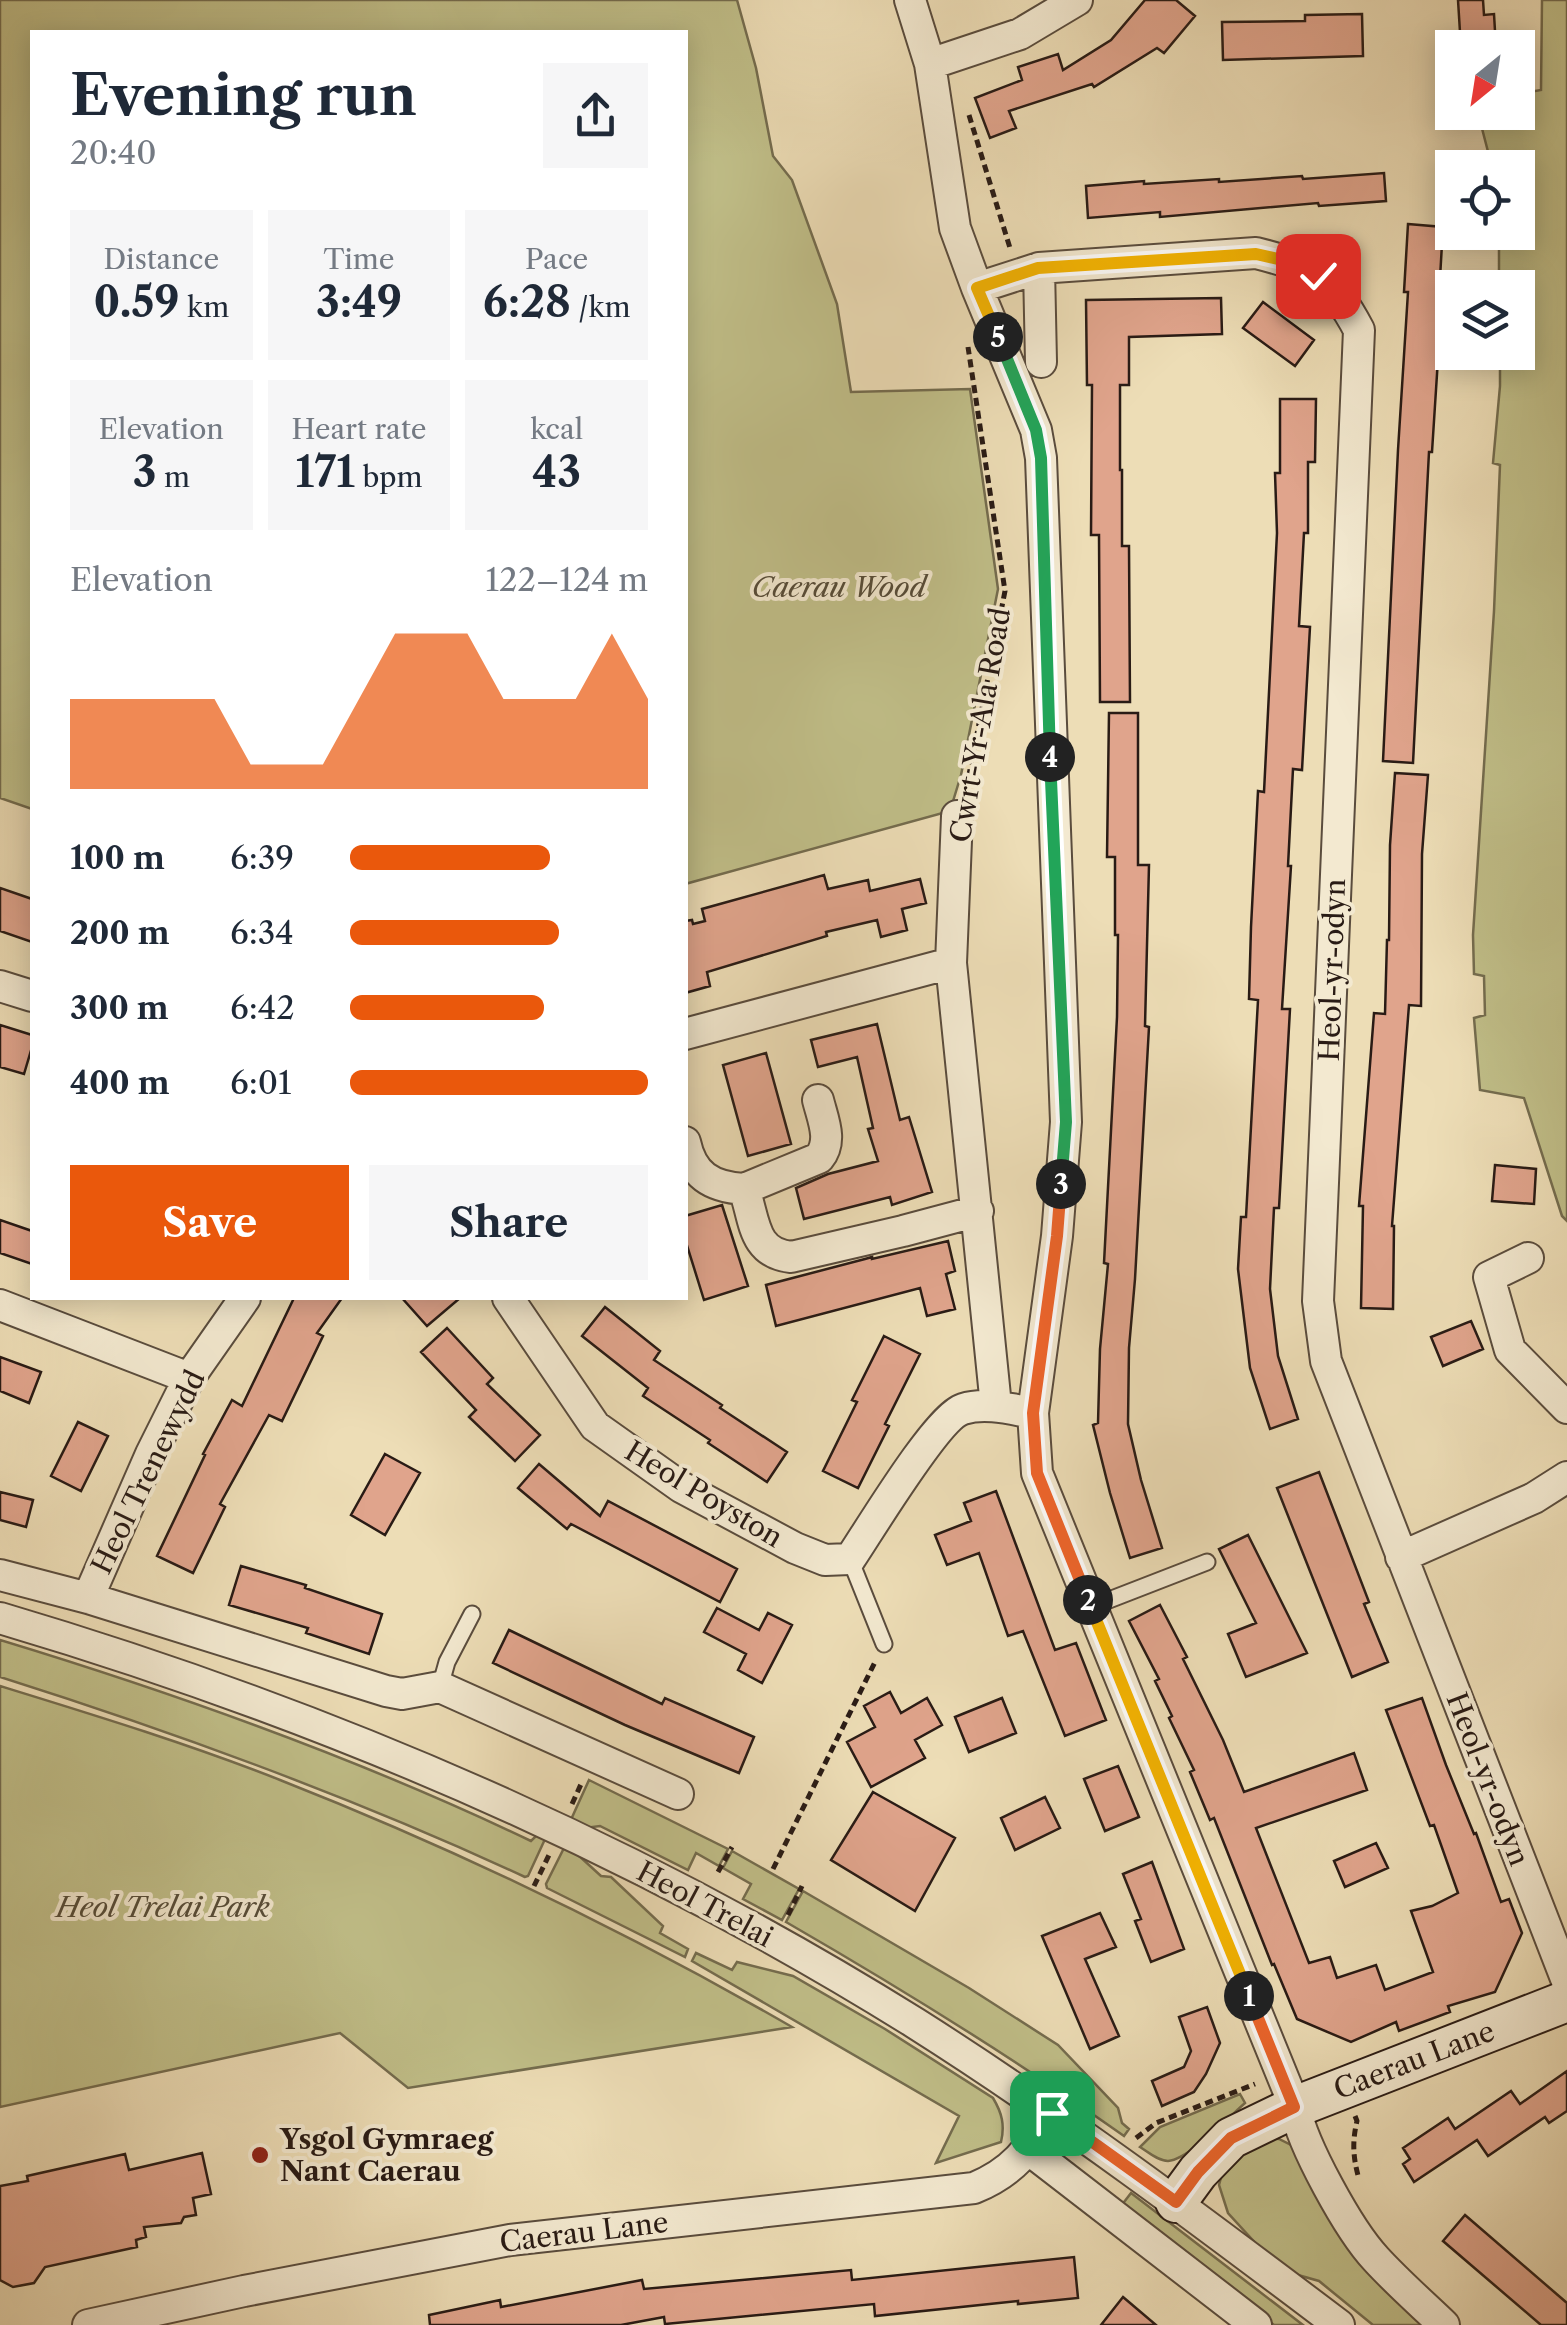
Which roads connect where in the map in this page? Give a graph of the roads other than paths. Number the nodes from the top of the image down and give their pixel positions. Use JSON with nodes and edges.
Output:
{"nodes":[{"id":1,"x":910,"y":0,"type":"edge"},
{"id":2,"x":1077,"y":0,"type":"edge"},
{"id":3,"x":930,"y":64,"type":"junction"},
{"id":4,"x":1028,"y":272,"type":"junction"},
{"id":5,"x":977,"y":288,"type":"junction"},
{"id":6,"x":1041,"y":362,"type":"dead end"},
{"id":7,"x":957,"y":816,"type":"road end"},
{"id":8,"x":952,"y":962,"type":"junction"},
{"id":9,"x":0,"y":986,"type":"edge"},
{"id":10,"x":30,"y":995,"type":"edge"},
{"id":11,"x":688,"y":1033,"type":"edge"},
{"id":12,"x":818,"y":1100,"type":"dead end"},
{"id":13,"x":688,"y":1156,"type":"edge"},
{"id":14,"x":744,"y":1189,"type":"junction"},
{"id":15,"x":978,"y":1211,"type":"junction"},
{"id":16,"x":1528,"y":1258,"type":"dead end"},
{"id":17,"x":243,"y":1300,"type":"edge"},
{"id":18,"x":509,"y":1300,"type":"edge"},
{"id":19,"x":0,"y":1305,"type":"edge"},
{"id":20,"x":189,"y":1378,"type":"junction"},
{"id":21,"x":996,"y":1406,"type":"junction"},
{"id":22,"x":1567,"y":1408,"type":"edge"},
{"id":23,"x":1033,"y":1413,"type":"junction"},
{"id":24,"x":1567,"y":1477,"type":"edge"},
{"id":25,"x":1401,"y":1557,"type":"junction"},
{"id":26,"x":850,"y":1559,"type":"junction"},
{"id":27,"x":1207,"y":1562,"type":"dead end"},
{"id":28,"x":0,"y":1574,"type":"edge"},
{"id":29,"x":88,"y":1598,"type":"junction"},
{"id":30,"x":1091,"y":1608,"type":"junction"},
{"id":31,"x":472,"y":1614,"type":"dead end"},
{"id":32,"x":0,"y":1618,"type":"edge"},
{"id":33,"x":884,"y":1644,"type":"road end"},
{"id":34,"x":440,"y":1686,"type":"junction"},
{"id":35,"x":678,"y":1794,"type":"dead end"},
{"id":36,"x":1567,"y":1981,"type":"edge"},
{"id":37,"x":1567,"y":2002,"type":"edge"},
{"id":38,"x":1289,"y":2093,"type":"junction"},
{"id":39,"x":1052,"y":2113,"type":"junction"},
{"id":40,"x":1028,"y":2149,"type":"junction"},
{"id":41,"x":1176,"y":2202,"type":"junction"},
{"id":42,"x":167,"y":2317,"type":"edge"},
{"id":43,"x":88,"y":2325,"type":"edge"},
{"id":44,"x":1256,"y":2325,"type":"edge"},
{"id":45,"x":1339,"y":2325,"type":"edge"},
{"id":46,"x":1444,"y":2325,"type":"edge"}],
"edges":[{"from":1,"to":3,"type":"street","name":"Cwrt-Yr-Ala Road"},
{"from":2,"to":3,"type":"street"},
{"from":3,"to":5,"type":"street","name":"Cwrt-Yr-Ala Road"},
{"from":4,"to":5,"type":"street","name":"Heol-yr-odyn"},
{"from":4,"to":6,"type":"street"},
{"from":4,"to":25,"type":"street","name":"Heol-yr-odyn"},
{"from":5,"to":23,"type":"street","name":"Cwrt-Yr-Ala Road"},
{"from":7,"to":8,"type":"street","name":"Cwrt-Yr-Ala Road"},
{"from":8,"to":11,"type":"street"},
{"from":8,"to":15,"type":"street","name":"Cwrt-Yr-Ala Road"},
{"from":9,"to":10,"type":"street"},
{"from":12,"to":14,"type":"street"},
{"from":13,"to":14,"type":"street"},
{"from":14,"to":15,"type":"street"},
{"from":15,"to":21,"type":"street","name":"Cwrt-Yr-Ala Road"},
{"from":16,"to":22,"type":"street"},
{"from":17,"to":20,"type":"street","name":"Heol Trenewydd"},
{"from":18,"to":26,"type":"street","name":"Heol Poyston"},
{"from":19,"to":20,"type":"street"},
{"from":20,"to":29,"type":"street","name":"Heol Trenewydd"},
{"from":21,"to":23,"type":"street"},
{"from":21,"to":26,"type":"street"},
{"from":23,"to":30,"type":"street","name":"Cwrt-Yr-Ala Road"},
{"from":24,"to":25,"type":"street"},
{"from":25,"to":36,"type":"street","name":"Heol-yr-odyn"},
{"from":26,"to":33,"type":"lane"},
{"from":27,"to":30,"type":"lane"},
{"from":28,"to":29,"type":"street"},
{"from":29,"to":34,"type":"street"},
{"from":30,"to":38,"type":"street","name":"Cwrt-Yr-Ala Road"},
{"from":31,"to":34,"type":"lane"},
{"from":32,"to":39,"type":"street","name":"Heol Trelai"},
{"from":34,"to":35,"type":"street"},
{"from":37,"to":38,"type":"street","name":"Caerau Lane"},
{"from":38,"to":41,"type":"street","name":"Caerau Lane"},
{"from":38,"to":46,"type":"street"},
{"from":39,"to":40,"type":"street","name":"Caerau Lane"},
{"from":39,"to":41,"type":"street","name":"Heol Trelai"},
{"from":40,"to":42,"type":"street","name":"Caerau Lane"},
{"from":40,"to":44,"type":"street"},
{"from":41,"to":45,"type":"street","name":"Heol Trelai"},
{"from":42,"to":43,"type":"street","name":"Caerau Lane"}]}
